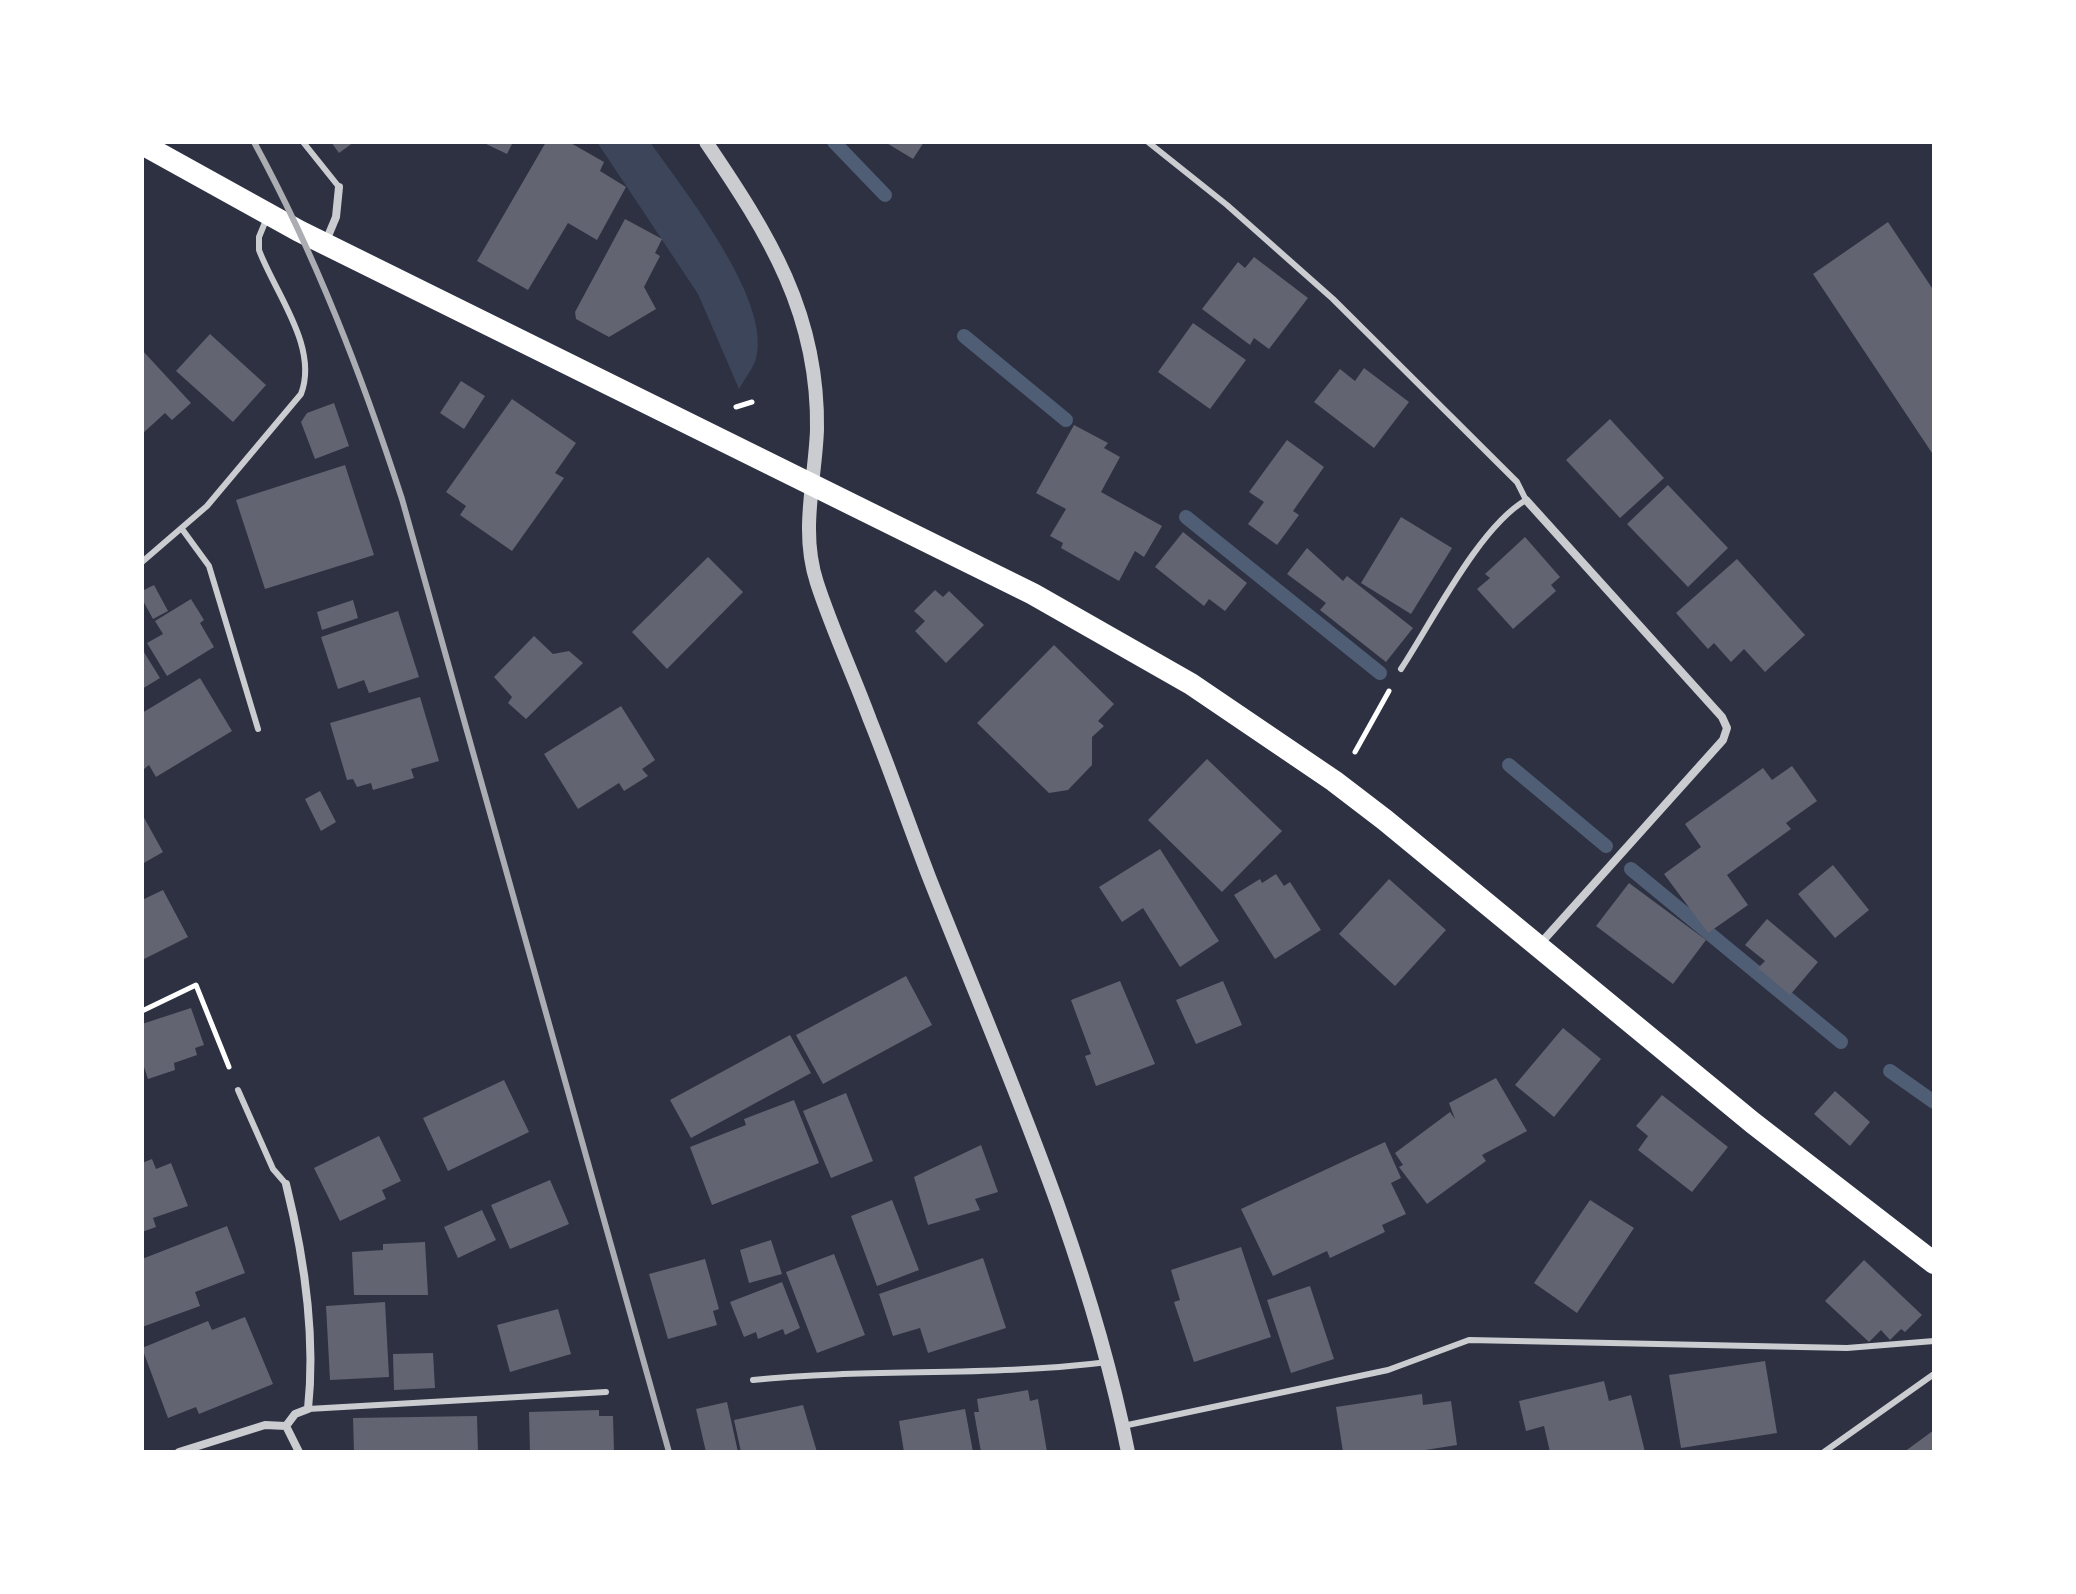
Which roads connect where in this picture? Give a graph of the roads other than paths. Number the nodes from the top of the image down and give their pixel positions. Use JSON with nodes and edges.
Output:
{"nodes":[{"id":1,"x":303,"y":142,"type":"edge"},
{"id":2,"x":706,"y":142,"type":"edge"},
{"id":3,"x":1148,"y":142,"type":"edge"},
{"id":4,"x":142,"y":144,"type":"edge"},
{"id":5,"x":339,"y":187,"type":"joint"},
{"id":6,"x":269,"y":213,"type":"junction"},
{"id":7,"x":325,"y":244,"type":"junction"},
{"id":8,"x":811,"y":486,"type":"junction"},
{"id":9,"x":1526,"y":500,"type":"junction"},
{"id":10,"x":182,"y":529,"type":"junction"},
{"id":11,"x":142,"y":562,"type":"edge"},
{"id":12,"x":1401,"y":669,"type":"road end"},
{"id":13,"x":258,"y":729,"type":"dead end"},
{"id":14,"x":1540,"y":945,"type":"junction"},
{"id":15,"x":238,"y":1090,"type":"road end"},
{"id":16,"x":286,"y":1184,"type":"joint"},
{"id":17,"x":1934,"y":1263,"type":"edge"},
{"id":18,"x":1934,"y":1341,"type":"edge"},
{"id":19,"x":1108,"y":1362,"type":"junction"},
{"id":20,"x":1934,"y":1374,"type":"edge"},
{"id":21,"x":753,"y":1380,"type":"dead end"},
{"id":22,"x":606,"y":1392,"type":"dead end"},
{"id":23,"x":308,"y":1409,"type":"junction"},
{"id":24,"x":286,"y":1426,"type":"junction"},
{"id":25,"x":1123,"y":1426,"type":"junction"},
{"id":26,"x":179,"y":1452,"type":"edge"},
{"id":27,"x":299,"y":1452,"type":"edge"},
{"id":28,"x":1128,"y":1452,"type":"edge"},
{"id":29,"x":1824,"y":1452,"type":"edge"}],
"edges":[{"from":1,"to":5,"type":"lane"},
{"from":2,"to":8,"type":"street"},
{"from":3,"to":9,"type":"lane"},
{"from":4,"to":6,"type":"highway"},
{"from":5,"to":7,"type":"street"},
{"from":6,"to":7,"type":"highway"},
{"from":6,"to":10,"type":"lane"},
{"from":7,"to":8,"type":"highway"},
{"from":8,"to":14,"type":"highway"},
{"from":8,"to":19,"type":"street"},
{"from":9,"to":12,"type":"lane"},
{"from":9,"to":14,"type":"street"},
{"from":10,"to":11,"type":"lane"},
{"from":10,"to":13,"type":"lane"},
{"from":14,"to":17,"type":"highway"},
{"from":15,"to":16,"type":"lane"},
{"from":16,"to":23,"type":"street"},
{"from":18,"to":25,"type":"lane"},
{"from":19,"to":21,"type":"lane"},
{"from":19,"to":25,"type":"street"},
{"from":20,"to":29,"type":"lane"},
{"from":22,"to":23,"type":"lane"},
{"from":23,"to":24,"type":"street"},
{"from":24,"to":26,"type":"street"},
{"from":24,"to":27,"type":"street"},
{"from":25,"to":28,"type":"street"}]}
